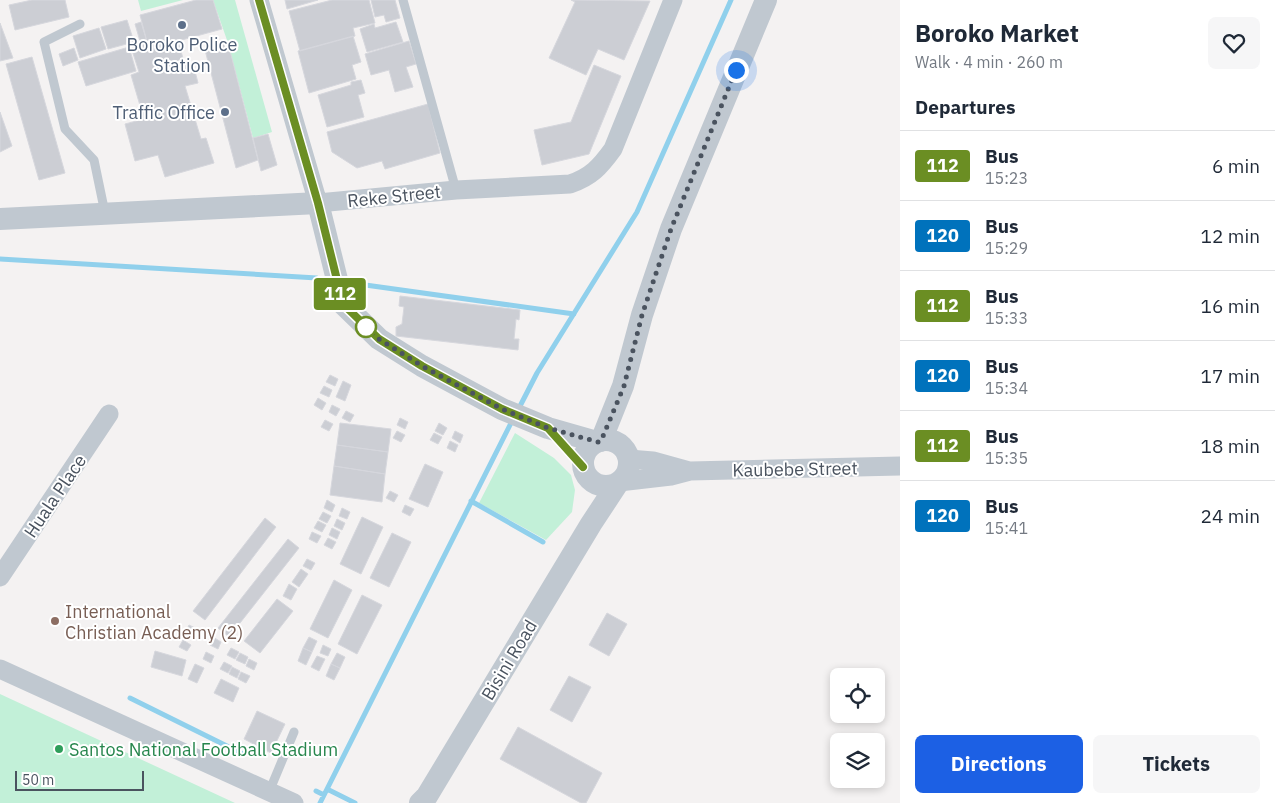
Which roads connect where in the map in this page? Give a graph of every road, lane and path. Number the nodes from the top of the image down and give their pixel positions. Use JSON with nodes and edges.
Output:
{"nodes":[{"id":1,"x":259,"y":0,"type":"edge"},
{"id":2,"x":403,"y":0,"type":"edge"},
{"id":3,"x":673,"y":0,"type":"edge"},
{"id":4,"x":766,"y":0,"type":"edge"},
{"id":5,"x":80,"y":24,"type":"dead end"},
{"id":6,"x":456,"y":190,"type":"junction"},
{"id":7,"x":318,"y":203,"type":"junction"},
{"id":8,"x":105,"y":214,"type":"junction"},
{"id":9,"x":0,"y":220,"type":"edge"},
{"id":10,"x":624,"y":386,"type":"junction"},
{"id":11,"x":109,"y":414,"type":"dead end"},
{"id":12,"x":548,"y":428,"type":"junction"},
{"id":13,"x":599,"y":441,"type":"junction"},
{"id":14,"x":626,"y":454,"type":"junction"},
{"id":15,"x":900,"y":466,"type":"edge"},
{"id":16,"x":690,"y":471,"type":"junction"},
{"id":17,"x":586,"y":472,"type":"junction"},
{"id":18,"x":619,"y":483,"type":"junction"},
{"id":19,"x":591,"y":524,"type":"junction"},
{"id":20,"x":0,"y":577,"type":"edge"},
{"id":21,"x":0,"y":669,"type":"edge"},
{"id":22,"x":294,"y":732,"type":"dead end"},
{"id":23,"x":269,"y":792,"type":"junction"},
{"id":24,"x":424,"y":801,"type":"edge"},
{"id":25,"x":294,"y":803,"type":"edge"}],
"edges":[{"from":1,"to":7,"type":"street"},
{"from":2,"to":6,"type":"lane"},
{"from":3,"to":6,"type":"street","name":"Reke Street"},
{"from":4,"to":10,"type":"street"},
{"from":5,"to":8,"type":"lane"},
{"from":6,"to":7,"type":"street","name":"Reke Street"},
{"from":7,"to":8,"type":"street","name":"Reke Street"},
{"from":7,"to":12,"type":"street"},
{"from":8,"to":9,"type":"street","name":"Reke Street"},
{"from":10,"to":13,"type":"street"},
{"from":10,"to":14,"type":"street"},
{"from":11,"to":20,"type":"street","name":"Huala Place"},
{"from":12,"to":13,"type":"street"},
{"from":12,"to":17,"type":"street"},
{"from":13,"to":14,"type":"street"},
{"from":13,"to":17,"type":"street"},
{"from":14,"to":16,"type":"street","name":"Kaubebe Street"},
{"from":14,"to":18,"type":"street"},
{"from":15,"to":16,"type":"street","name":"Kaubebe Street"},
{"from":16,"to":18,"type":"street","name":"Kaubebe Street"},
{"from":17,"to":18,"type":"street"},
{"from":17,"to":19,"type":"street"},
{"from":18,"to":19,"type":"street","name":"Bisini Road"},
{"from":19,"to":24,"type":"street","name":"Bisini Road"},
{"from":21,"to":23,"type":"street"},
{"from":22,"to":23,"type":"lane"},
{"from":23,"to":25,"type":"street"}]}
